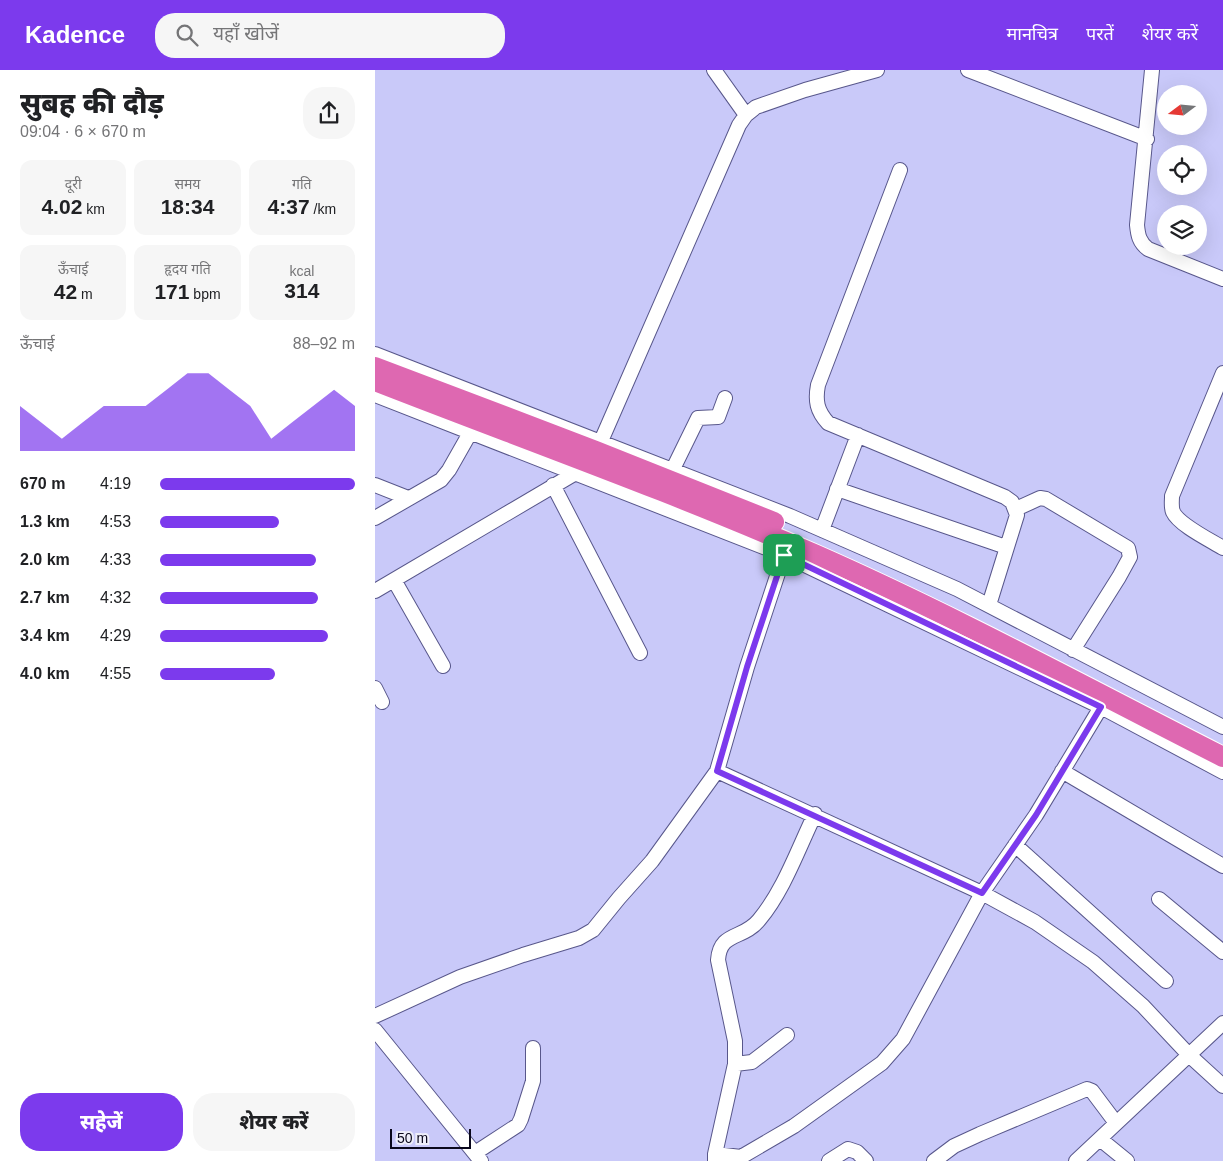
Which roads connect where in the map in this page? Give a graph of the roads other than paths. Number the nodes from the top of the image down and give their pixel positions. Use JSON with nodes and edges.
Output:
{"nodes":[{"id":1,"x":715,"y":70,"type":"edge"},
{"id":2,"x":877,"y":70,"type":"edge"},
{"id":3,"x":968,"y":70,"type":"edge"},
{"id":4,"x":1152,"y":70,"type":"edge"},
{"id":5,"x":746,"y":115,"type":"junction"},
{"id":6,"x":1147,"y":138,"type":"junction"},
{"id":7,"x":900,"y":170,"type":"dead end"},
{"id":8,"x":1223,"y":279,"type":"edge"},
{"id":9,"x":375,"y":354,"type":"edge"},
{"id":10,"x":375,"y":366,"type":"edge"},
{"id":11,"x":1223,"y":373,"type":"edge"},
{"id":12,"x":375,"y":381,"type":"edge"},
{"id":13,"x":375,"y":396,"type":"edge"},
{"id":14,"x":725,"y":398,"type":"dead end"},
{"id":15,"x":470,"y":433,"type":"junction"},
{"id":16,"x":858,"y":435,"type":"junction"},
{"id":17,"x":590,"y":457,"type":"junction"},
{"id":18,"x":673,"y":469,"type":"junction"},
{"id":19,"x":375,"y":485,"type":"edge"},
{"id":20,"x":553,"y":485,"type":"junction"},
{"id":21,"x":837,"y":489,"type":"junction"},
{"id":22,"x":408,"y":498,"type":"junction"},
{"id":23,"x":1016,"y":509,"type":"junction"},
{"id":24,"x":375,"y":518,"type":"edge"},
{"id":25,"x":822,"y":530,"type":"junction"},
{"id":26,"x":1006,"y":547,"type":"junction"},
{"id":27,"x":1223,"y":548,"type":"edge"},
{"id":28,"x":784,"y":555,"type":"junction"},
{"id":29,"x":394,"y":580,"type":"junction"},
{"id":30,"x":375,"y":591,"type":"edge"},
{"id":31,"x":989,"y":606,"type":"junction"},
{"id":32,"x":1073,"y":650,"type":"junction"},
{"id":33,"x":640,"y":653,"type":"dead end"},
{"id":34,"x":443,"y":666,"type":"dead end"},
{"id":35,"x":375,"y":688,"type":"edge"},
{"id":36,"x":382,"y":702,"type":"dead end"},
{"id":37,"x":1101,"y":707,"type":"junction"},
{"id":38,"x":1223,"y":728,"type":"edge"},
{"id":39,"x":1223,"y":741,"type":"edge"},
{"id":40,"x":1223,"y":757,"type":"edge"},
{"id":41,"x":717,"y":771,"type":"junction"},
{"id":42,"x":1063,"y":771,"type":"junction"},
{"id":43,"x":1223,"y":772,"type":"edge"},
{"id":44,"x":815,"y":814,"type":"junction"},
{"id":45,"x":1015,"y":845,"type":"junction"},
{"id":46,"x":1223,"y":866,"type":"edge"},
{"id":47,"x":982,"y":893,"type":"junction"},
{"id":48,"x":1159,"y":899,"type":"dead end"},
{"id":49,"x":1223,"y":952,"type":"edge"},
{"id":50,"x":1166,"y":981,"type":"dead end"},
{"id":51,"x":375,"y":1016,"type":"edge"},
{"id":52,"x":1223,"y":1023,"type":"edge"},
{"id":53,"x":375,"y":1030,"type":"edge"},
{"id":54,"x":787,"y":1034,"type":"dead end"},
{"id":55,"x":533,"y":1048,"type":"dead end"},
{"id":56,"x":1189,"y":1055,"type":"junction"},
{"id":57,"x":735,"y":1064,"type":"junction"},
{"id":58,"x":1223,"y":1086,"type":"edge"},
{"id":59,"x":1116,"y":1123,"type":"junction"},
{"id":60,"x":1100,"y":1139,"type":"junction"},
{"id":61,"x":478,"y":1157,"type":"edge"},
{"id":62,"x":715,"y":1158,"type":"edge"},
{"id":63,"x":829,"y":1161,"type":"edge"},
{"id":64,"x":866,"y":1161,"type":"edge"},
{"id":65,"x":934,"y":1161,"type":"edge"},
{"id":66,"x":1076,"y":1161,"type":"edge"},
{"id":67,"x":1127,"y":1161,"type":"edge"}],
"edges":[{"from":1,"to":5,"type":"street"},
{"from":2,"to":5,"type":"street"},
{"from":3,"to":6,"type":"street"},
{"from":4,"to":6,"type":"street"},
{"from":5,"to":17,"type":"street"},
{"from":6,"to":8,"type":"street"},
{"from":7,"to":16,"type":"street"},
{"from":9,"to":17,"type":"street"},
{"from":10,"to":17,"type":"highway"},
{"from":11,"to":27,"type":"street"},
{"from":12,"to":17,"type":"highway"},
{"from":13,"to":15,"type":"street"},
{"from":14,"to":18,"type":"street"},
{"from":15,"to":17,"type":"street"},
{"from":15,"to":22,"type":"street"},
{"from":16,"to":21,"type":"street"},
{"from":16,"to":23,"type":"street"},
{"from":17,"to":18,"type":"street"},
{"from":17,"to":20,"type":"street"},
{"from":17,"to":28,"type":"street"},
{"from":17,"to":39,"type":"highway"},
{"from":17,"to":40,"type":"highway"},
{"from":18,"to":25,"type":"street"},
{"from":19,"to":22,"type":"street"},
{"from":20,"to":29,"type":"street"},
{"from":20,"to":33,"type":"street"},
{"from":21,"to":25,"type":"street"},
{"from":21,"to":26,"type":"street"},
{"from":22,"to":24,"type":"street"},
{"from":23,"to":26,"type":"street"},
{"from":23,"to":32,"type":"street"},
{"from":25,"to":31,"type":"street"},
{"from":26,"to":31,"type":"street"},
{"from":28,"to":37,"type":"street"},
{"from":28,"to":41,"type":"street"},
{"from":29,"to":30,"type":"street"},
{"from":29,"to":34,"type":"street"},
{"from":31,"to":32,"type":"street"},
{"from":32,"to":38,"type":"street"},
{"from":35,"to":36,"type":"street"},
{"from":37,"to":42,"type":"street"},
{"from":37,"to":43,"type":"street"},
{"from":41,"to":44,"type":"street"},
{"from":41,"to":51,"type":"street"},
{"from":42,"to":45,"type":"street"},
{"from":42,"to":46,"type":"street"},
{"from":44,"to":47,"type":"street"},
{"from":44,"to":57,"type":"street"},
{"from":45,"to":47,"type":"street"},
{"from":45,"to":50,"type":"street"},
{"from":47,"to":56,"type":"street"},
{"from":47,"to":62,"type":"street"},
{"from":48,"to":49,"type":"street"},
{"from":52,"to":56,"type":"street"},
{"from":53,"to":61,"type":"street"},
{"from":54,"to":57,"type":"street"},
{"from":55,"to":61,"type":"street"},
{"from":56,"to":58,"type":"street"},
{"from":56,"to":59,"type":"street"},
{"from":57,"to":62,"type":"street"},
{"from":59,"to":60,"type":"street"},
{"from":59,"to":65,"type":"street"},
{"from":60,"to":66,"type":"street"},
{"from":60,"to":67,"type":"street"},
{"from":63,"to":64,"type":"street"}]}
